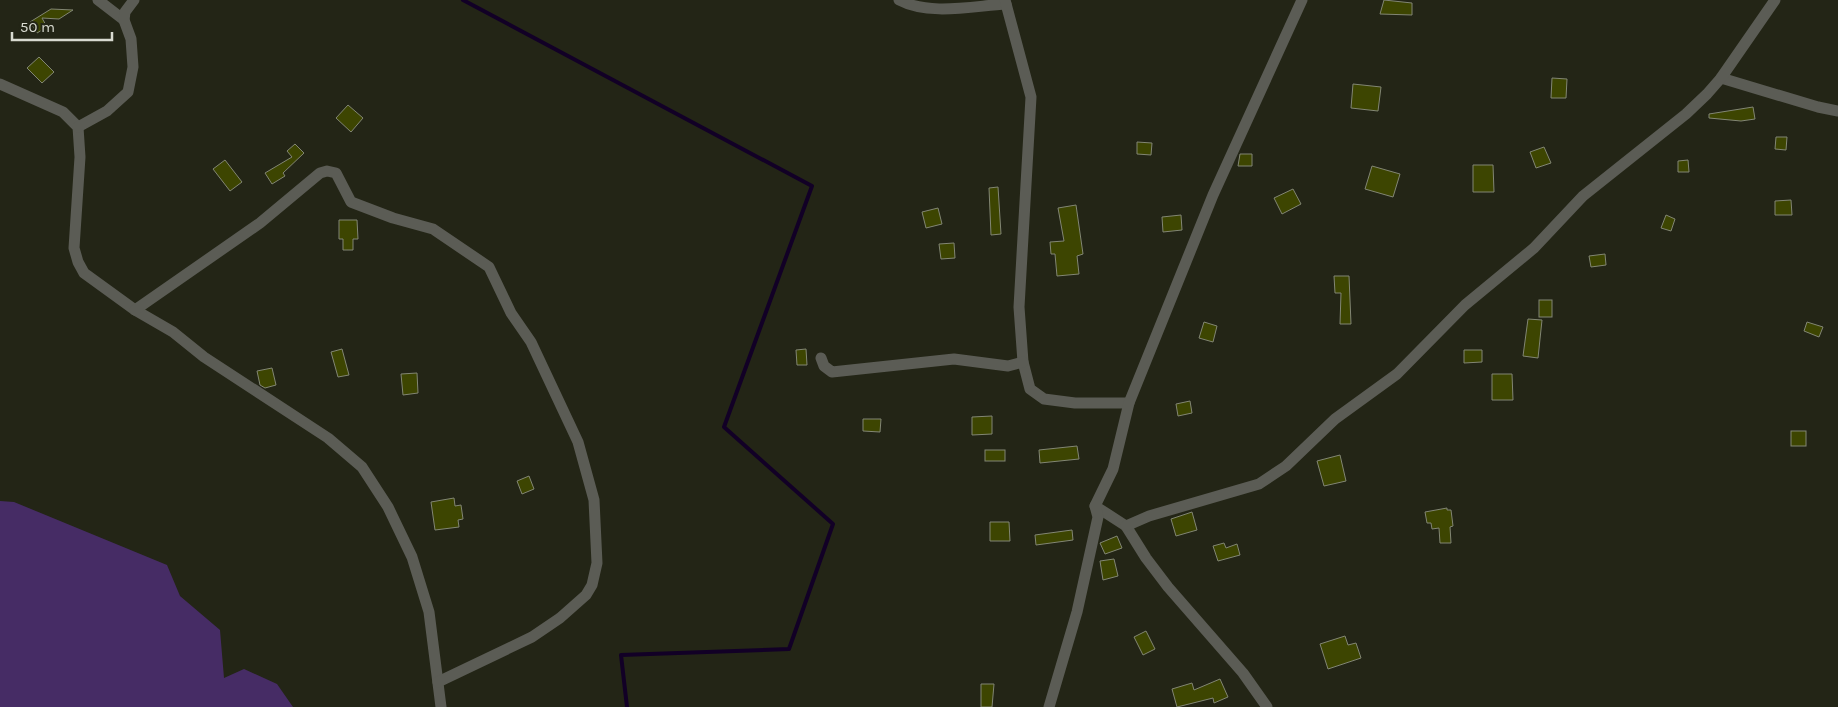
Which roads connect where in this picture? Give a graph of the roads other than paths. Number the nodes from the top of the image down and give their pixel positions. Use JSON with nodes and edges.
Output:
{"nodes":[{"id":1,"x":98,"y":0,"type":"edge"},
{"id":2,"x":134,"y":0,"type":"edge"},
{"id":3,"x":899,"y":0,"type":"edge"},
{"id":4,"x":1302,"y":0,"type":"edge"},
{"id":5,"x":1775,"y":0,"type":"edge"},
{"id":6,"x":1006,"y":2,"type":"edge"},
{"id":7,"x":124,"y":20,"type":"junction"},
{"id":8,"x":1722,"y":78,"type":"junction"},
{"id":9,"x":0,"y":84,"type":"edge"},
{"id":10,"x":1838,"y":111,"type":"edge"},
{"id":11,"x":78,"y":127,"type":"junction"},
{"id":12,"x":135,"y":310,"type":"junction"},
{"id":13,"x":821,"y":358,"type":"dead end"},
{"id":14,"x":1023,"y":362,"type":"junction"},
{"id":15,"x":1128,"y":403,"type":"junction"},
{"id":16,"x":1095,"y":506,"type":"junction"},
{"id":17,"x":1126,"y":526,"type":"junction"},
{"id":18,"x":438,"y":682,"type":"junction"},
{"id":19,"x":441,"y":707,"type":"edge"},
{"id":20,"x":1049,"y":707,"type":"edge"},
{"id":21,"x":1267,"y":707,"type":"edge"}],
"edges":[{"from":1,"to":7,"type":"street"},
{"from":2,"to":7,"type":"street"},
{"from":3,"to":6,"type":"street"},
{"from":4,"to":15,"type":"street"},
{"from":5,"to":8,"type":"street"},
{"from":6,"to":14,"type":"street"},
{"from":7,"to":11,"type":"street"},
{"from":8,"to":10,"type":"street"},
{"from":8,"to":17,"type":"street"},
{"from":9,"to":11,"type":"street"},
{"from":11,"to":12,"type":"street"},
{"from":12,"to":18,"type":"street"},
{"from":12,"to":18,"type":"street"},
{"from":13,"to":14,"type":"street"},
{"from":14,"to":15,"type":"street"},
{"from":15,"to":16,"type":"street"},
{"from":16,"to":17,"type":"street"},
{"from":16,"to":20,"type":"street"},
{"from":17,"to":21,"type":"street"},
{"from":18,"to":19,"type":"street"}]}
